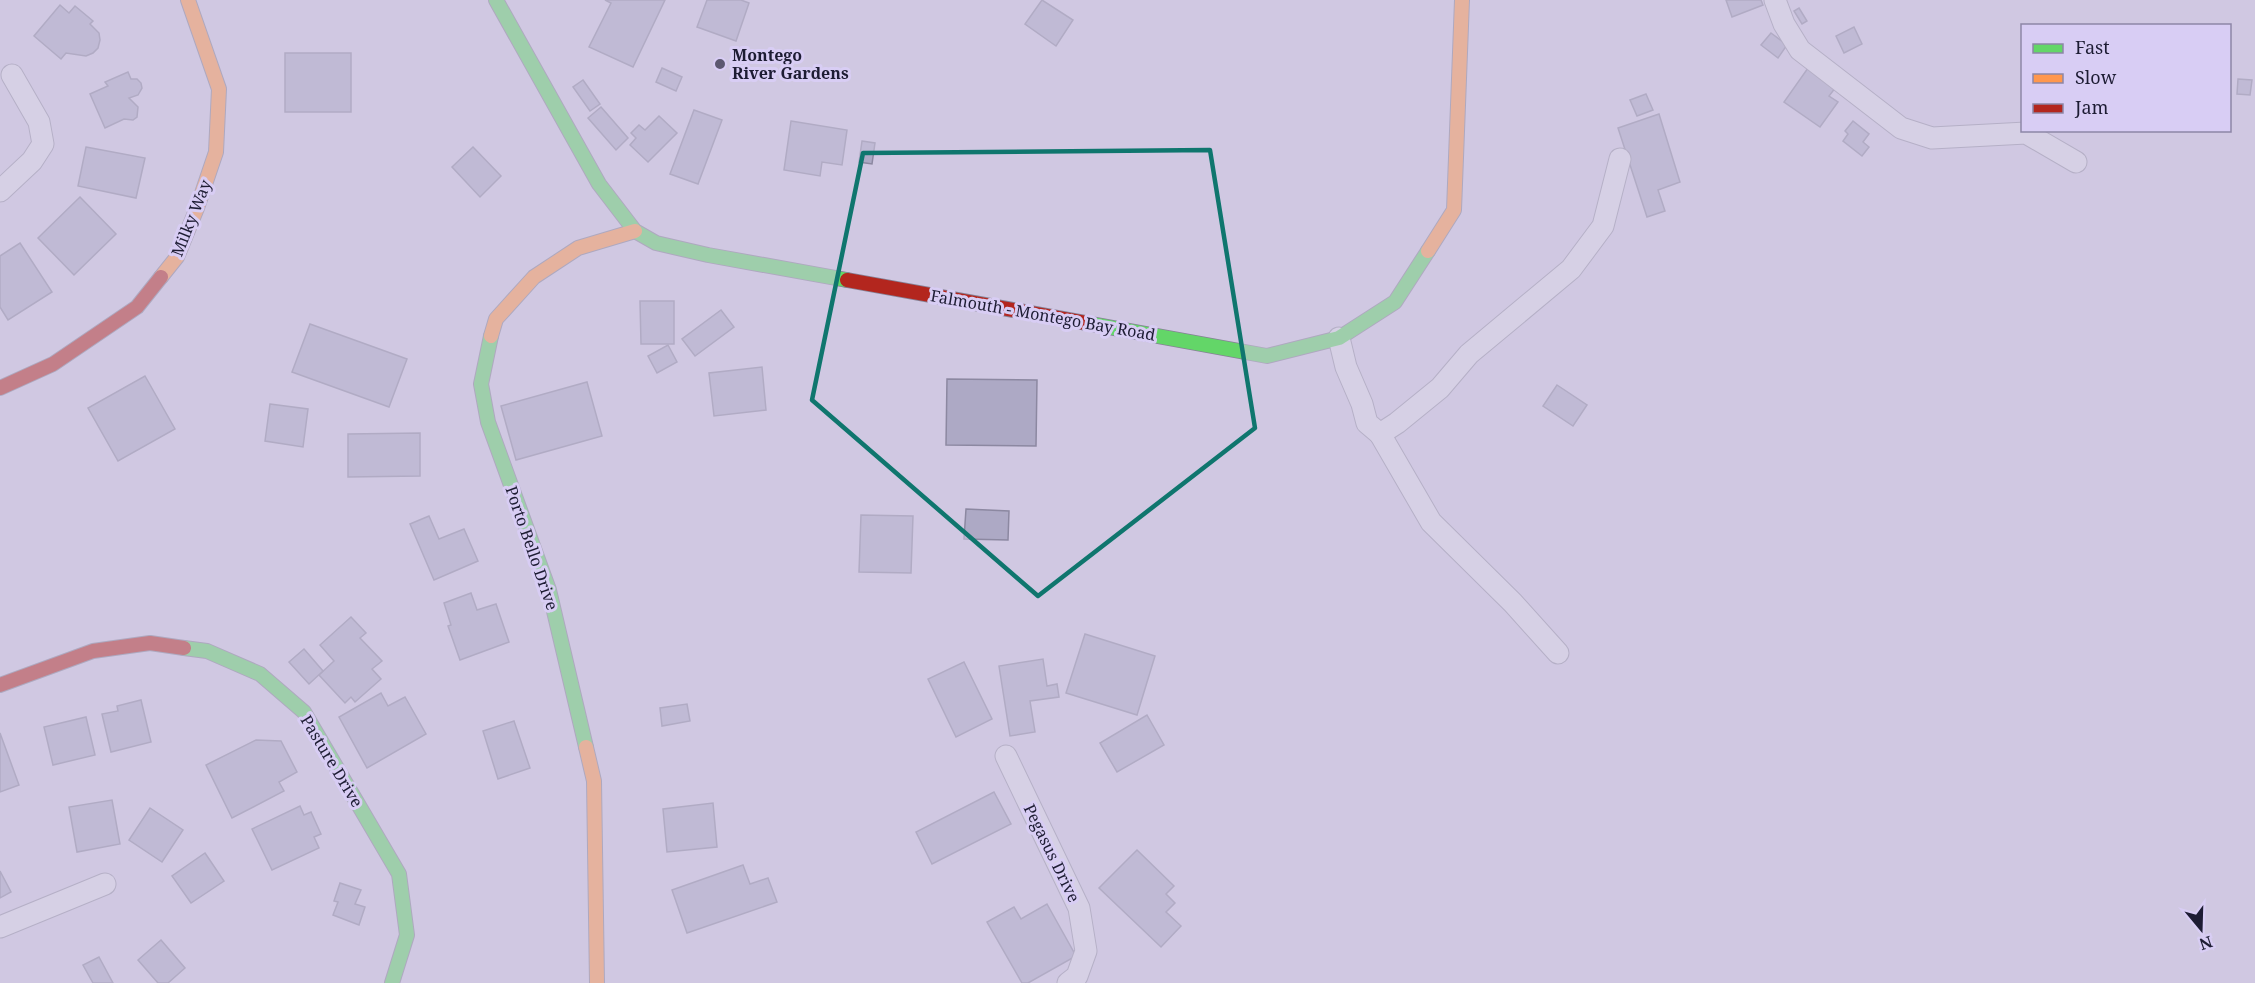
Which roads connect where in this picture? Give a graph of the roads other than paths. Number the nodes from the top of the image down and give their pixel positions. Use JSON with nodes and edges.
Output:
{"nodes":[{"id":1,"x":188,"y":0,"type":"edge"},
{"id":2,"x":496,"y":0,"type":"edge"},
{"id":3,"x":1462,"y":0,"type":"edge"},
{"id":4,"x":1775,"y":0,"type":"edge"},
{"id":5,"x":12,"y":75,"type":"dead end"},
{"id":6,"x":1620,"y":159,"type":"dead end"},
{"id":7,"x":2076,"y":162,"type":"dead end"},
{"id":8,"x":0,"y":191,"type":"edge"},
{"id":9,"x":635,"y":231,"type":"junction"},
{"id":10,"x":1339,"y":338,"type":"junction"},
{"id":11,"x":0,"y":388,"type":"edge"},
{"id":12,"x":1380,"y":434,"type":"junction"},
{"id":13,"x":1558,"y":653,"type":"dead end"},
{"id":14,"x":0,"y":685,"type":"edge"},
{"id":15,"x":1006,"y":756,"type":"dead end"},
{"id":16,"x":105,"y":884,"type":"dead end"},
{"id":17,"x":0,"y":927,"type":"edge"},
{"id":18,"x":392,"y":983,"type":"edge"},
{"id":19,"x":597,"y":983,"type":"edge"},
{"id":20,"x":1068,"y":983,"type":"edge"}],
"edges":[{"from":1,"to":11,"type":"street","name":"Milky Way"},
{"from":2,"to":9,"type":"street","name":"Falmouth - Montego Bay Road"},
{"from":3,"to":10,"type":"street","name":"Falmouth - Montego Bay Road"},
{"from":4,"to":7,"type":"street"},
{"from":5,"to":8,"type":"street"},
{"from":6,"to":12,"type":"street"},
{"from":9,"to":10,"type":"street","name":"Falmouth - Montego Bay Road"},
{"from":9,"to":19,"type":"street","name":"Porto Bello Drive"},
{"from":10,"to":12,"type":"street"},
{"from":12,"to":13,"type":"street"},
{"from":14,"to":18,"type":"street","name":"Pasture Drive"},
{"from":15,"to":20,"type":"street","name":"Pegasus Drive"},
{"from":16,"to":17,"type":"street"}]}
